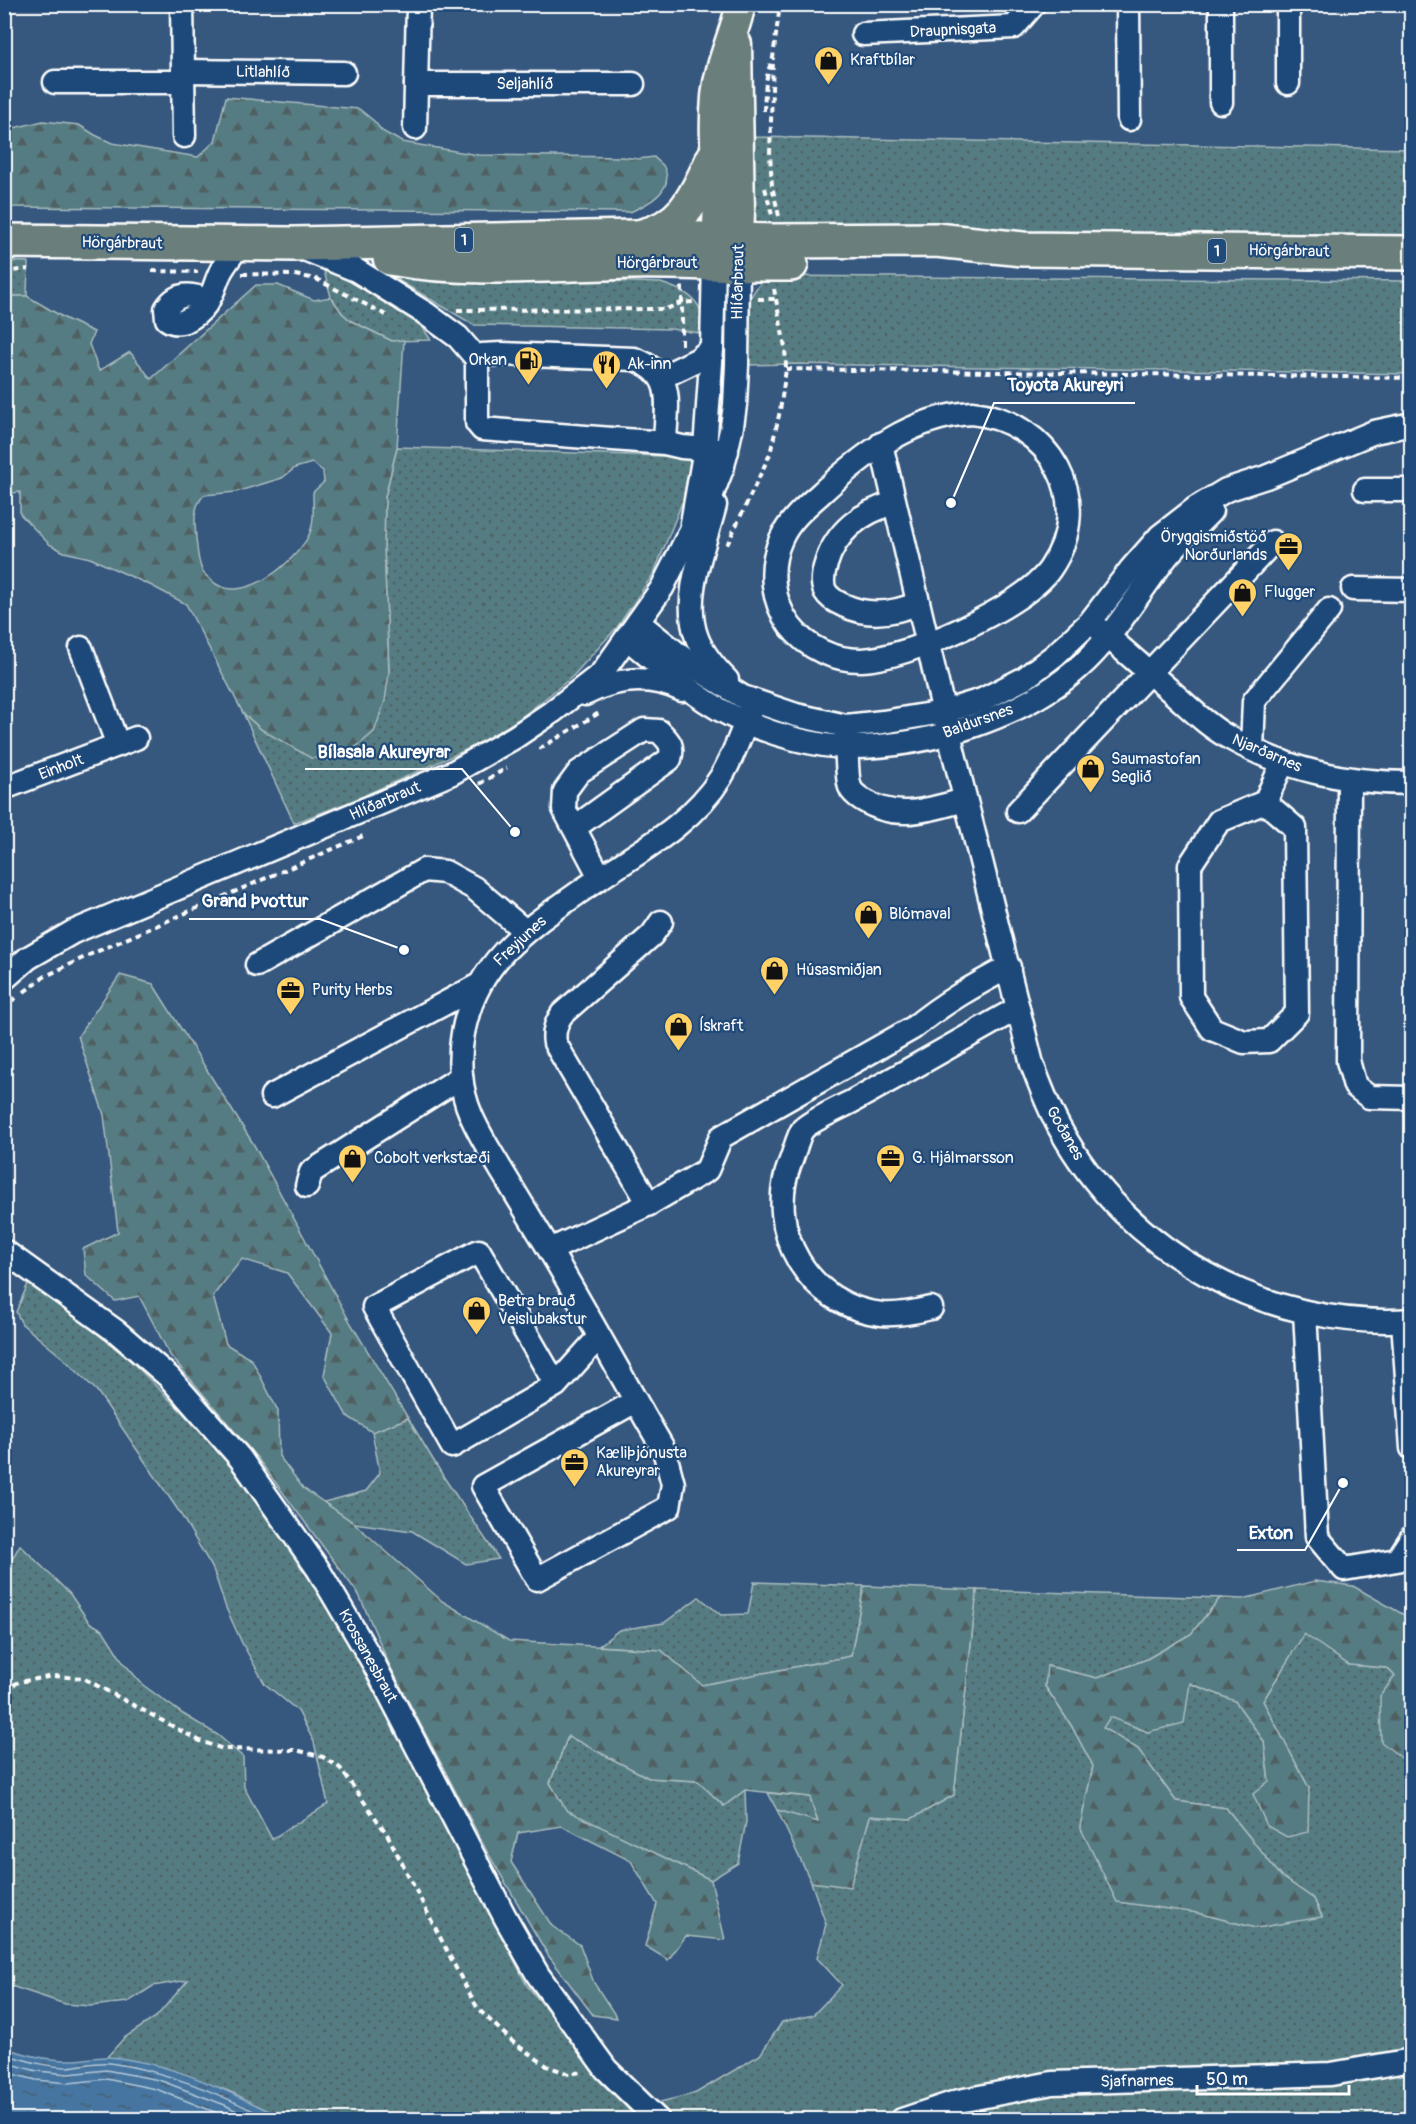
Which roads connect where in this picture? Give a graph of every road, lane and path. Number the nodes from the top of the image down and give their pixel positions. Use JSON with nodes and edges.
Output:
{"nodes":[{"id":1,"x":182,"y":4,"type":"edge"},
{"id":2,"x":418,"y":4,"type":"edge"},
{"id":3,"x":780,"y":4,"type":"edge"},
{"id":4,"x":1034,"y":4,"type":"edge"},
{"id":5,"x":1128,"y":4,"type":"edge"},
{"id":6,"x":1221,"y":4,"type":"edge"},
{"id":7,"x":1288,"y":4,"type":"edge"},
{"id":8,"x":739,"y":14,"type":"edge"},
{"id":9,"x":863,"y":34,"type":"dead end"},
{"id":10,"x":773,"y":58,"type":"junction"},
{"id":11,"x":344,"y":73,"type":"dead end"},
{"id":12,"x":183,"y":76,"type":"junction"},
{"id":13,"x":55,"y":82,"type":"dead end"},
{"id":14,"x":1288,"y":83,"type":"dead end"},
{"id":15,"x":416,"y":84,"type":"junction"},
{"id":16,"x":633,"y":84,"type":"dead end"},
{"id":17,"x":1221,"y":102,"type":"dead end"},
{"id":18,"x":1130,"y":119,"type":"dead end"},
{"id":19,"x":764,"y":121,"type":"dead end"},
{"id":20,"x":415,"y":128,"type":"dead end"},
{"id":21,"x":184,"y":136,"type":"dead end"},
{"id":22,"x":714,"y":157,"type":"junction"},
{"id":23,"x":765,"y":180,"type":"dead end"},
{"id":24,"x":771,"y":211,"type":"junction"},
{"id":25,"x":778,"y":212,"type":"junction"},
{"id":26,"x":773,"y":221,"type":"dead end"},
{"id":27,"x":780,"y":222,"type":"dead end"},
{"id":28,"x":635,"y":237,"type":"junction"},
{"id":29,"x":4,"y":241,"type":"edge"},
{"id":30,"x":293,"y":244,"type":"junction"},
{"id":31,"x":239,"y":245,"type":"junction"},
{"id":32,"x":727,"y":252,"type":"junction"},
{"id":33,"x":1412,"y":253,"type":"edge"},
{"id":34,"x":682,"y":280,"type":"dead end"},
{"id":35,"x":750,"y":300,"type":"dead end"},
{"id":36,"x":208,"y":301,"type":"dead end"},
{"id":37,"x":712,"y":348,"type":"junction"},
{"id":38,"x":477,"y":359,"type":"junction"},
{"id":39,"x":683,"y":368,"type":"junction"},
{"id":40,"x":786,"y":369,"type":"junction"},
{"id":41,"x":662,"y":377,"type":"junction"},
{"id":42,"x":1412,"y":378,"type":"edge"},
{"id":43,"x":1412,"y":424,"type":"edge"},
{"id":44,"x":665,"y":444,"type":"junction"},
{"id":45,"x":880,"y":444,"type":"junction"},
{"id":46,"x":718,"y":456,"type":"junction"},
{"id":47,"x":1266,"y":477,"type":"junction"},
{"id":48,"x":1365,"y":490,"type":"dead end"},
{"id":49,"x":1412,"y":490,"type":"edge"},
{"id":50,"x":894,"y":503,"type":"junction"},
{"id":51,"x":1272,"y":542,"type":"dead end"},
{"id":52,"x":725,"y":550,"type":"dead end"},
{"id":53,"x":1353,"y":589,"type":"dead end"},
{"id":54,"x":1412,"y":590,"type":"edge"},
{"id":55,"x":918,"y":603,"type":"junction"},
{"id":56,"x":1329,"y":610,"type":"dead end"},
{"id":57,"x":1090,"y":622,"type":"junction"},
{"id":58,"x":633,"y":630,"type":"junction"},
{"id":59,"x":1108,"y":638,"type":"junction"},
{"id":60,"x":927,"y":643,"type":"junction"},
{"id":61,"x":81,"y":648,"type":"dead end"},
{"id":62,"x":1149,"y":672,"type":"junction"},
{"id":63,"x":749,"y":699,"type":"junction"},
{"id":64,"x":710,"y":704,"type":"junction"},
{"id":65,"x":552,"y":712,"type":"junction"},
{"id":66,"x":944,"y":712,"type":"junction"},
{"id":67,"x":746,"y":722,"type":"junction"},
{"id":68,"x":949,"y":734,"type":"junction"},
{"id":69,"x":847,"y":736,"type":"junction"},
{"id":70,"x":1252,"y":749,"type":"junction"},
{"id":71,"x":1283,"y":762,"type":"junction"},
{"id":72,"x":1349,"y":780,"type":"junction"},
{"id":73,"x":1412,"y":783,"type":"edge"},
{"id":74,"x":4,"y":788,"type":"edge"},
{"id":75,"x":966,"y":800,"type":"junction"},
{"id":76,"x":1265,"y":802,"type":"junction"},
{"id":77,"x":1018,"y":811,"type":"dead end"},
{"id":78,"x":574,"y":828,"type":"junction"},
{"id":79,"x":600,"y":878,"type":"junction"},
{"id":80,"x":661,"y":922,"type":"dead end"},
{"id":81,"x":525,"y":932,"type":"junction"},
{"id":82,"x":257,"y":965,"type":"dead end"},
{"id":83,"x":1009,"y":967,"type":"junction"},
{"id":84,"x":4,"y":979,"type":"edge"},
{"id":85,"x":478,"y":985,"type":"junction"},
{"id":86,"x":1018,"y":1008,"type":"junction"},
{"id":87,"x":461,"y":1077,"type":"junction"},
{"id":88,"x":272,"y":1096,"type":"dead end"},
{"id":89,"x":1412,"y":1098,"type":"edge"},
{"id":90,"x":307,"y":1186,"type":"dead end"},
{"id":91,"x":648,"y":1204,"type":"junction"},
{"id":92,"x":4,"y":1251,"type":"edge"},
{"id":93,"x":550,"y":1251,"type":"junction"},
{"id":94,"x":931,"y":1308,"type":"dead end"},
{"id":95,"x":1305,"y":1312,"type":"junction"},
{"id":96,"x":1407,"y":1320,"type":"edge"},
{"id":97,"x":598,"y":1337,"type":"junction"},
{"id":98,"x":556,"y":1385,"type":"junction"},
{"id":99,"x":636,"y":1401,"type":"junction"},
{"id":100,"x":1412,"y":1448,"type":"edge"},
{"id":101,"x":1412,"y":1537,"type":"edge"},
{"id":102,"x":4,"y":1690,"type":"edge"},
{"id":103,"x":1412,"y":2060,"type":"edge"},
{"id":104,"x":606,"y":2069,"type":"junction"},
{"id":105,"x":658,"y":2120,"type":"edge"},
{"id":106,"x":902,"y":2120,"type":"edge"}],
"edges":[{"from":1,"to":12,"type":"street"},
{"from":2,"to":15,"type":"street"},
{"from":3,"to":10,"type":"path"},
{"from":4,"to":9,"type":"street","name":"Draupnisgata"},
{"from":5,"to":18,"type":"street"},
{"from":6,"to":17,"type":"street"},
{"from":7,"to":14,"type":"street"},
{"from":8,"to":22,"type":"main road","name":"Hlíðarbraut"},
{"from":8,"to":32,"type":"main road","name":"Hlíðarbraut"},
{"from":10,"to":19,"type":"path"},
{"from":10,"to":25,"type":"path"},
{"from":11,"to":12,"type":"street","name":"Litlahlíð"},
{"from":12,"to":13,"type":"street","name":"Litlahlíð"},
{"from":12,"to":21,"type":"street"},
{"from":15,"to":16,"type":"street","name":"Seljahlíð"},
{"from":15,"to":20,"type":"street"},
{"from":22,"to":28,"type":"highway"},
{"from":22,"to":32,"type":"main road","name":"Hlíðarbraut"},
{"from":23,"to":24,"type":"path"},
{"from":24,"to":25,"type":"path"},
{"from":24,"to":26,"type":"path"},
{"from":25,"to":27,"type":"path"},
{"from":28,"to":30,"type":"highway","name":"Hörgárbraut","number":"1"},
{"from":28,"to":32,"type":"highway","name":"Hörgárbraut","number":"1"},
{"from":29,"to":31,"type":"highway","name":"Hörgárbraut","number":"1"},
{"from":30,"to":31,"type":"highway","name":"Hörgárbraut","number":"1"},
{"from":30,"to":32,"type":"highway","name":"Hörgárbraut","number":"1"},
{"from":30,"to":38,"type":"street"},
{"from":31,"to":36,"type":"street"},
{"from":32,"to":33,"type":"highway","name":"Hörgárbraut","number":"1"},
{"from":32,"to":37,"type":"street","name":"Hlíðarbraut"},
{"from":32,"to":46,"type":"street","name":"Hlíðarbraut"},
{"from":34,"to":39,"type":"path"},
{"from":35,"to":40,"type":"path"},
{"from":37,"to":39,"type":"street"},
{"from":37,"to":46,"type":"street","name":"Hlíðarbraut"},
{"from":38,"to":41,"type":"street"},
{"from":38,"to":44,"type":"street"},
{"from":39,"to":41,"type":"street"},
{"from":40,"to":42,"type":"path"},
{"from":40,"to":52,"type":"path"},
{"from":41,"to":44,"type":"street"},
{"from":43,"to":47,"type":"street","name":"Baldursnes"},
{"from":44,"to":46,"type":"street"},
{"from":45,"to":50,"type":"street","name":"Goðanes"},
{"from":45,"to":60,"type":"street"},
{"from":45,"to":60,"type":"street"},
{"from":46,"to":58,"type":"street","name":"Hlíðarbraut"},
{"from":46,"to":63,"type":"street"},
{"from":47,"to":57,"type":"street","name":"Baldursnes"},
{"from":47,"to":59,"type":"street","name":"Baldursnes"},
{"from":48,"to":49,"type":"street"},
{"from":50,"to":55,"type":"street","name":"Goðanes"},
{"from":50,"to":55,"type":"street"},
{"from":51,"to":62,"type":"street"},
{"from":53,"to":54,"type":"street"},
{"from":55,"to":60,"type":"street","name":"Goðanes"},
{"from":56,"to":70,"type":"street"},
{"from":57,"to":59,"type":"street","name":"Njarðarnes"},
{"from":57,"to":66,"type":"street","name":"Baldursnes"},
{"from":58,"to":63,"type":"street","name":"Baldursnes"},
{"from":58,"to":64,"type":"street","name":"Baldursnes"},
{"from":58,"to":65,"type":"street","name":"Hlíðarbraut"},
{"from":59,"to":62,"type":"street","name":"Njarðarnes"},
{"from":59,"to":68,"type":"street","name":"Baldursnes"},
{"from":60,"to":66,"type":"street","name":"Goðanes"},
{"from":61,"to":74,"type":"street","name":"Einholt"},
{"from":62,"to":70,"type":"street","name":"Njarðarnes"},
{"from":62,"to":77,"type":"street"},
{"from":63,"to":67,"type":"street","name":"Freyjunes"},
{"from":63,"to":69,"type":"street","name":"Baldursnes"},
{"from":64,"to":65,"type":"street"},
{"from":64,"to":67,"type":"street","name":"Baldursnes"},
{"from":65,"to":84,"type":"street","name":"Hlíðarbraut"},
{"from":66,"to":68,"type":"street","name":"Goðanes"},
{"from":66,"to":69,"type":"street","name":"Baldursnes"},
{"from":67,"to":69,"type":"street","name":"Baldursnes"},
{"from":67,"to":79,"type":"street","name":"Freyjunes"},
{"from":68,"to":69,"type":"street","name":"Baldursnes"},
{"from":68,"to":75,"type":"street","name":"Goðanes"},
{"from":69,"to":75,"type":"street"},
{"from":70,"to":71,"type":"street","name":"Njarðarnes"},
{"from":71,"to":72,"type":"street","name":"Njarðarnes"},
{"from":71,"to":76,"type":"street"},
{"from":72,"to":73,"type":"street","name":"Njarðarnes"},
{"from":72,"to":89,"type":"street"},
{"from":75,"to":83,"type":"street","name":"Goðanes"},
{"from":76,"to":76,"type":"street"},
{"from":78,"to":78,"type":"street"},
{"from":78,"to":79,"type":"street"},
{"from":79,"to":81,"type":"street","name":"Freyjunes"},
{"from":80,"to":91,"type":"street"},
{"from":81,"to":82,"type":"street"},
{"from":81,"to":85,"type":"street","name":"Freyjunes"},
{"from":83,"to":86,"type":"street","name":"Goðanes"},
{"from":83,"to":91,"type":"street"},
{"from":85,"to":87,"type":"street","name":"Freyjunes"},
{"from":85,"to":88,"type":"street"},
{"from":86,"to":94,"type":"street"},
{"from":86,"to":95,"type":"street","name":"Goðanes"},
{"from":87,"to":90,"type":"street"},
{"from":87,"to":93,"type":"street","name":"Freyjunes"},
{"from":91,"to":93,"type":"street"},
{"from":92,"to":104,"type":"street","name":"Krossanesbraut"},
{"from":93,"to":97,"type":"street","name":"Freyjunes"},
{"from":95,"to":96,"type":"street","name":"Goðanes"},
{"from":95,"to":101,"type":"street"},
{"from":96,"to":100,"type":"street"},
{"from":97,"to":98,"type":"street"},
{"from":97,"to":99,"type":"street","name":"Freyjunes"},
{"from":98,"to":98,"type":"street"},
{"from":99,"to":99,"type":"street","name":"Freyjunes"},
{"from":102,"to":104,"type":"path"},
{"from":103,"to":106,"type":"street","name":"Sjafnarnes"},
{"from":104,"to":105,"type":"street","name":"Krossanesbraut"}]}
